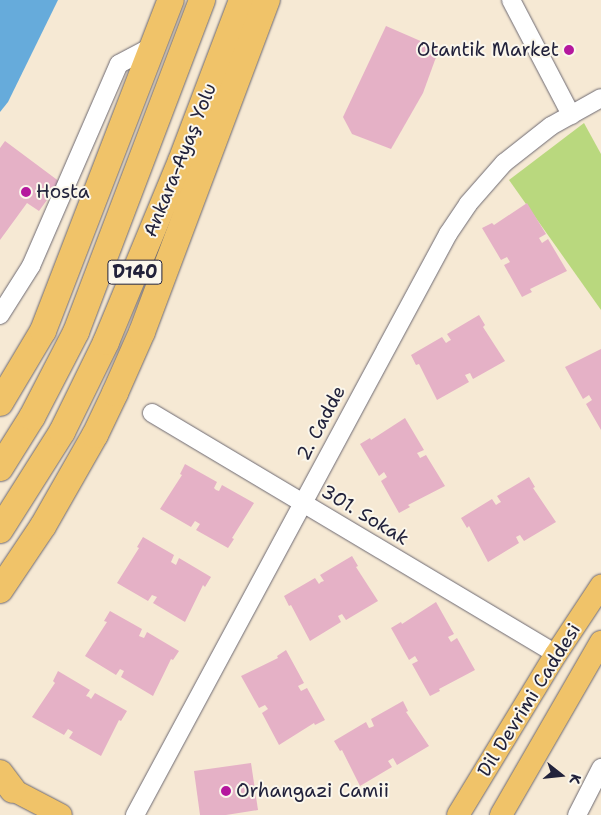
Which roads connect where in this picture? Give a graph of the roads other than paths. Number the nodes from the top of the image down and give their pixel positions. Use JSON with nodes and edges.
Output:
{"nodes":[{"id":1,"x":171,"y":0,"type":"edge"},
{"id":2,"x":202,"y":0,"type":"edge"},
{"id":3,"x":242,"y":0,"type":"edge"},
{"id":4,"x":267,"y":0,"type":"edge"},
{"id":5,"x":511,"y":0,"type":"edge"},
{"id":6,"x":153,"y":46,"type":"junction"},
{"id":7,"x":601,"y":98,"type":"edge"},
{"id":8,"x":571,"y":114,"type":"junction"},
{"id":9,"x":0,"y":315,"type":"edge"},
{"id":10,"x":0,"y":403,"type":"edge"},
{"id":11,"x":152,"y":413,"type":"dead end"},
{"id":12,"x":0,"y":468,"type":"edge"},
{"id":13,"x":302,"y":502,"type":"junction"},
{"id":14,"x":0,"y":530,"type":"edge"},
{"id":15,"x":601,"y":586,"type":"edge"},
{"id":16,"x":0,"y":590,"type":"edge"},
{"id":17,"x":599,"y":651,"type":"edge"},
{"id":18,"x":556,"y":654,"type":"junction"},
{"id":19,"x":601,"y":768,"type":"edge"},
{"id":20,"x":4,"y":781,"type":"edge"},
{"id":21,"x":61,"y":815,"type":"edge"},
{"id":22,"x":135,"y":815,"type":"edge"},
{"id":23,"x":458,"y":815,"type":"edge"},
{"id":24,"x":501,"y":815,"type":"edge"},
{"id":25,"x":577,"y":815,"type":"edge"}],
"edges":[{"from":1,"to":6,"type":"highway"},
{"from":2,"to":12,"type":"highway","name":"Ankara-Ayaş Yolu","number":"D140"},
{"from":3,"to":14,"type":"highway","name":"Ankara-Ayaş Yolu","number":"D140"},
{"from":4,"to":16,"type":"highway"},
{"from":5,"to":8,"type":"street"},
{"from":6,"to":9,"type":"street"},
{"from":6,"to":10,"type":"highway"},
{"from":7,"to":8,"type":"street","name":"2. Cadde"},
{"from":8,"to":13,"type":"street","name":"2. Cadde"},
{"from":11,"to":13,"type":"street","name":"301. Sokak"},
{"from":13,"to":18,"type":"street","name":"301. Sokak"},
{"from":13,"to":22,"type":"street","name":"2. Cadde"},
{"from":15,"to":18,"type":"main road","name":"Dil Devrimi Caddesi"},
{"from":17,"to":24,"type":"main road","name":"Dil Devrimi Caddesi"},
{"from":18,"to":23,"type":"main road","name":"Dil Devrimi Caddesi"},
{"from":19,"to":25,"type":"street"},
{"from":20,"to":21,"type":"main road"}]}
